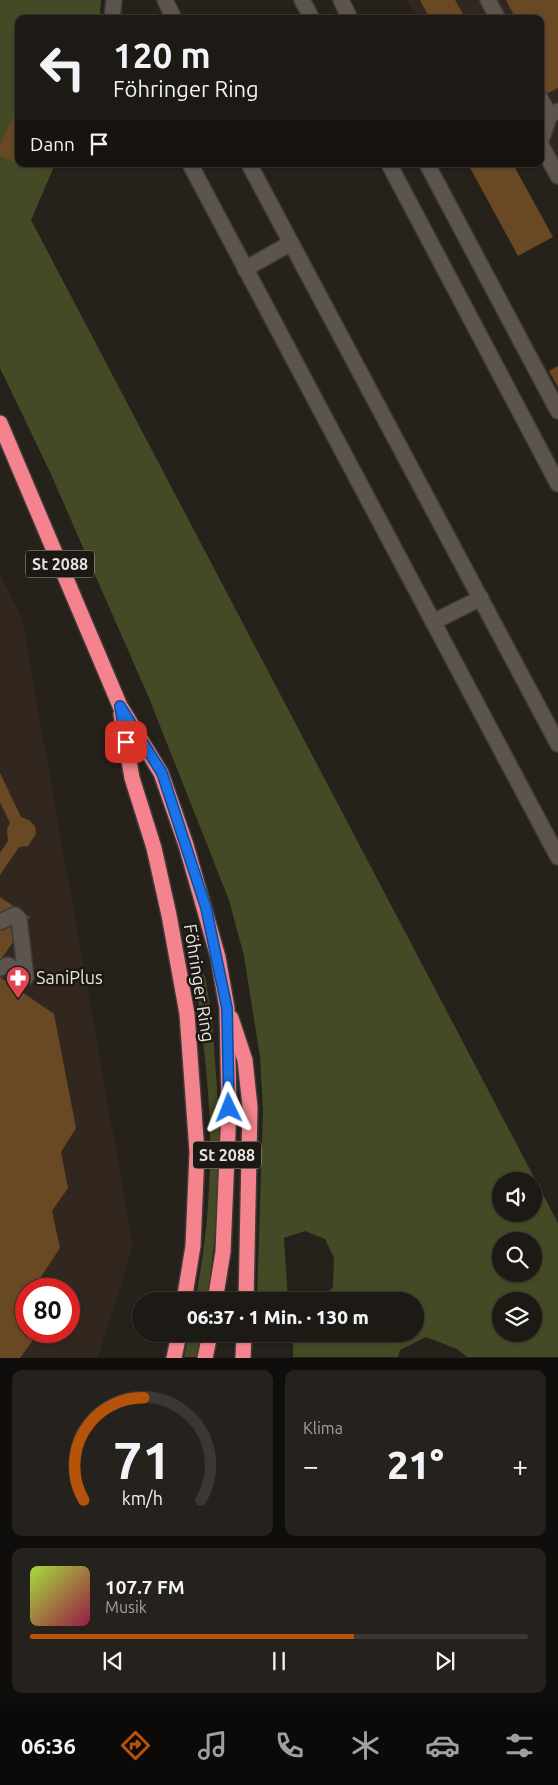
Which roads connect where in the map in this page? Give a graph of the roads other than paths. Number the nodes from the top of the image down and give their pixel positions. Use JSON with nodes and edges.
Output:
{"nodes":[{"id":1,"x":114,"y":0,"type":"edge"},
{"id":2,"x":165,"y":0,"type":"edge"},
{"id":3,"x":302,"y":0,"type":"edge"},
{"id":4,"x":341,"y":0,"type":"edge"},
{"id":5,"x":488,"y":0,"type":"edge"},
{"id":6,"x":112,"y":15,"type":"edge"},
{"id":7,"x":172,"y":15,"type":"edge"},
{"id":8,"x":310,"y":15,"type":"edge"},
{"id":9,"x":348,"y":15,"type":"edge"},
{"id":10,"x":496,"y":15,"type":"edge"},
{"id":11,"x":544,"y":102,"type":"edge"},
{"id":12,"x":554,"y":113,"type":"edge"},
{"id":13,"x":544,"y":134,"type":"edge"},
{"id":14,"x":544,"y":150,"type":"edge"},
{"id":15,"x":192,"y":167,"type":"edge"},
{"id":16,"x":252,"y":167,"type":"edge"},
{"id":17,"x":390,"y":167,"type":"edge"},
{"id":18,"x":429,"y":167,"type":"edge"},
{"id":19,"x":558,"y":176,"type":"edge"},
{"id":20,"x":291,"y":243,"type":"junction"},
{"id":21,"x":246,"y":269,"type":"junction"},
{"id":22,"x":558,"y":412,"type":"edge"},
{"id":23,"x":0,"y":423,"type":"edge"},
{"id":24,"x":558,"y":484,"type":"edge"},
{"id":25,"x":481,"y":598,"type":"junction"},
{"id":26,"x":433,"y":622,"type":"junction"},
{"id":27,"x":120,"y":706,"type":"junction"},
{"id":28,"x":558,"y":744,"type":"edge"},
{"id":29,"x":558,"y":857,"type":"edge"},
{"id":30,"x":0,"y":922,"type":"edge"},
{"id":31,"x":0,"y":968,"type":"edge"},
{"id":32,"x":227,"y":1008,"type":"junction"},
{"id":33,"x":185,"y":1292,"type":"edge"},
{"id":34,"x":216,"y":1292,"type":"edge"},
{"id":35,"x":246,"y":1292,"type":"edge"},
{"id":36,"x":177,"y":1342,"type":"edge"},
{"id":37,"x":208,"y":1342,"type":"edge"},
{"id":38,"x":244,"y":1342,"type":"edge"},
{"id":39,"x":174,"y":1358,"type":"edge"},
{"id":40,"x":205,"y":1358,"type":"edge"},
{"id":41,"x":243,"y":1358,"type":"edge"}],
"edges":[{"from":1,"to":6,"type":"street"},
{"from":2,"to":7,"type":"street"},
{"from":3,"to":8,"type":"street"},
{"from":4,"to":9,"type":"street"},
{"from":5,"to":10,"type":"street"},
{"from":11,"to":12,"type":"street"},
{"from":12,"to":13,"type":"street"},
{"from":14,"to":19,"type":"street"},
{"from":15,"to":21,"type":"street"},
{"from":16,"to":20,"type":"street"},
{"from":17,"to":24,"type":"street"},
{"from":18,"to":22,"type":"street"},
{"from":20,"to":21,"type":"street"},
{"from":20,"to":25,"type":"street"},
{"from":21,"to":26,"type":"street"},
{"from":23,"to":27,"type":"highway","name":"Föhringer Ring","number":"St 2088"},
{"from":25,"to":26,"type":"street"},
{"from":25,"to":28,"type":"street"},
{"from":26,"to":29,"type":"street"},
{"from":27,"to":32,"type":"highway","name":"Föhringer Ring","number":"St 2088"},
{"from":27,"to":33,"type":"highway","name":"Föhringer Ring","number":"St 2088"},
{"from":30,"to":31,"type":"street"},
{"from":32,"to":34,"type":"highway","name":"Föhringer Ring","number":"St 2088"},
{"from":32,"to":35,"type":"highway"},
{"from":36,"to":39,"type":"highway"},
{"from":37,"to":40,"type":"highway"},
{"from":38,"to":41,"type":"highway"}]}
